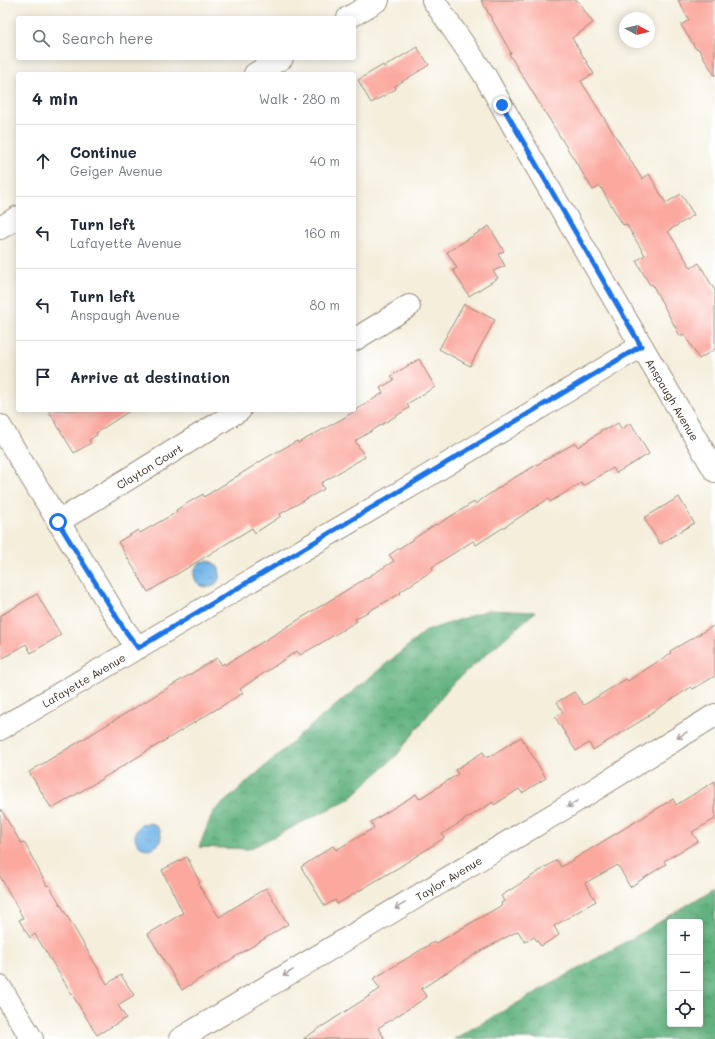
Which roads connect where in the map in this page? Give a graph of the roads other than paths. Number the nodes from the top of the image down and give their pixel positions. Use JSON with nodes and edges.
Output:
{"nodes":[{"id":1,"x":378,"y":0,"type":"edge"},
{"id":2,"x":433,"y":0,"type":"edge"},
{"id":3,"x":351,"y":16,"type":"edge"},
{"id":4,"x":279,"y":60,"type":"edge"},
{"id":5,"x":258,"y":72,"type":"edge"},
{"id":6,"x":16,"y":218,"type":"edge"},
{"id":7,"x":0,"y":228,"type":"edge"},
{"id":8,"x":409,"y":306,"type":"dead end"},
{"id":9,"x":356,"y":339,"type":"edge"},
{"id":10,"x":641,"y":346,"type":"junction"},
{"id":11,"x":237,"y":412,"type":"edge"},
{"id":12,"x":0,"y":426,"type":"edge"},
{"id":13,"x":715,"y":471,"type":"edge"},
{"id":14,"x":58,"y":522,"type":"junction"},
{"id":15,"x":138,"y":648,"type":"junction"},
{"id":16,"x":715,"y":715,"type":"edge"},
{"id":17,"x":0,"y":729,"type":"edge"},
{"id":18,"x":0,"y":987,"type":"edge"},
{"id":19,"x":32,"y":1039,"type":"edge"},
{"id":20,"x":180,"y":1039,"type":"edge"}],
"edges":[{"from":1,"to":3,"type":"street"},
{"from":2,"to":10,"type":"street","name":"Anspaugh Avenue"},
{"from":4,"to":5,"type":"street"},
{"from":6,"to":7,"type":"street"},
{"from":8,"to":9,"type":"street"},
{"from":10,"to":13,"type":"street","name":"Anspaugh Avenue"},
{"from":10,"to":15,"type":"street","name":"Lafayette Avenue"},
{"from":11,"to":14,"type":"street","name":"Clayton Court"},
{"from":12,"to":14,"type":"street"},
{"from":14,"to":15,"type":"street"},
{"from":15,"to":17,"type":"street","name":"Lafayette Avenue"},
{"from":16,"to":20,"type":"street","name":"Taylor Avenue","one_way":true},
{"from":18,"to":19,"type":"street"}]}
